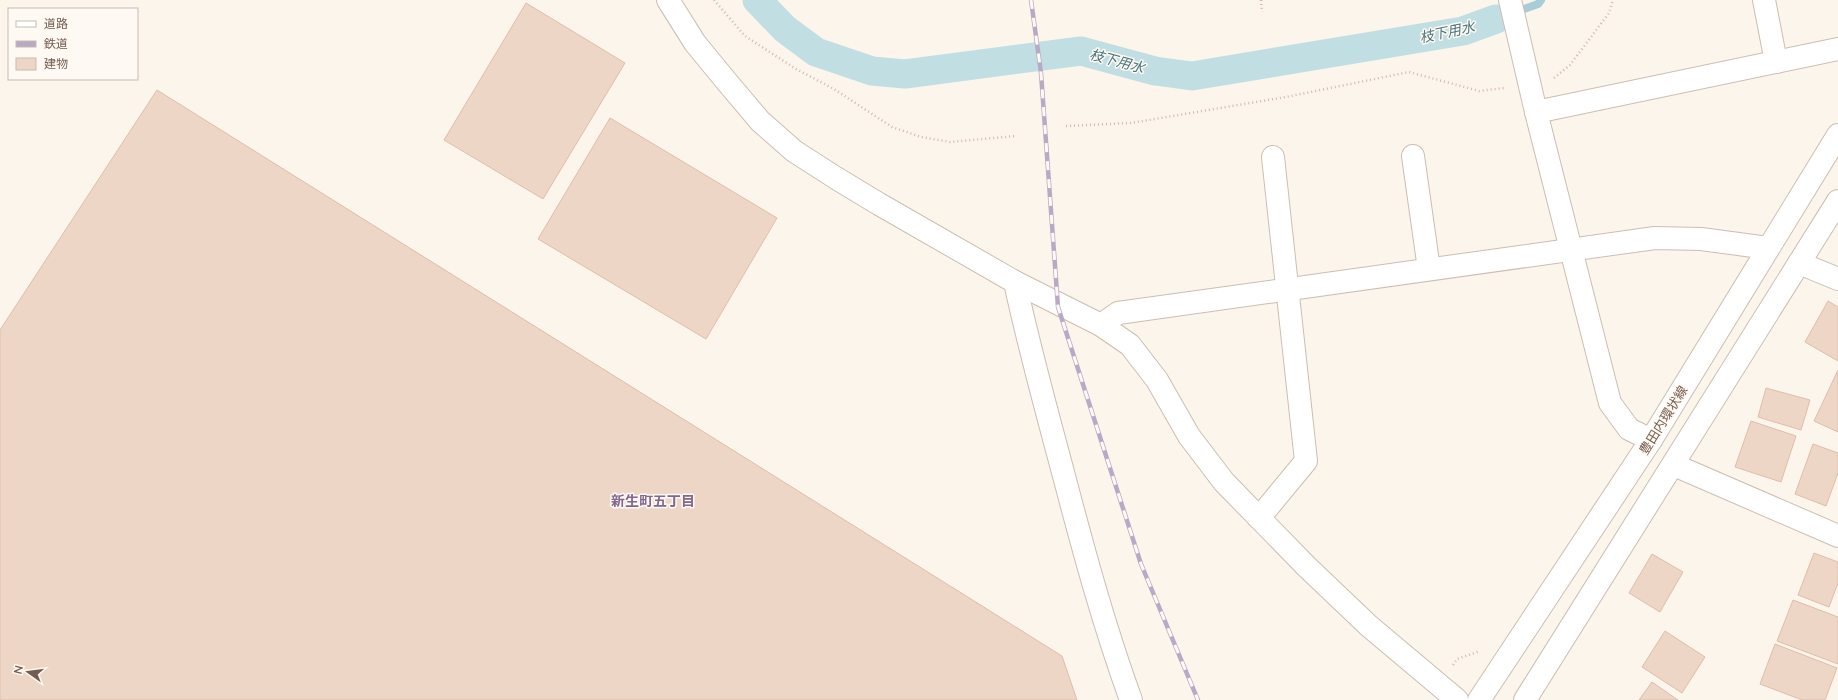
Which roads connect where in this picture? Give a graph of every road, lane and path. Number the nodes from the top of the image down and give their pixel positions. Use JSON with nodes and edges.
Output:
{"nodes":[{"id":1,"x":668,"y":0,"type":"edge"},
{"id":2,"x":714,"y":0,"type":"edge"},
{"id":3,"x":1261,"y":0,"type":"edge"},
{"id":4,"x":1510,"y":0,"type":"edge"},
{"id":5,"x":1613,"y":0,"type":"edge"},
{"id":6,"x":1764,"y":0,"type":"edge"},
{"id":7,"x":1262,"y":12,"type":"dead end"},
{"id":8,"x":1838,"y":49,"type":"edge"},
{"id":9,"x":1776,"y":62,"type":"junction"},
{"id":10,"x":1530,"y":84,"type":"junction"},
{"id":11,"x":1536,"y":112,"type":"junction"},
{"id":12,"x":1066,"y":126,"type":"dead end"},
{"id":13,"x":1838,"y":135,"type":"edge"},
{"id":14,"x":1016,"y":136,"type":"dead end"},
{"id":15,"x":1273,"y":156,"type":"dead end"},
{"id":16,"x":1413,"y":156,"type":"dead end"},
{"id":17,"x":1838,"y":201,"type":"edge"},
{"id":18,"x":1768,"y":248,"type":"junction"},
{"id":19,"x":1570,"y":250,"type":"junction"},
{"id":20,"x":1799,"y":263,"type":"junction"},
{"id":21,"x":1429,"y":269,"type":"junction"},
{"id":22,"x":1838,"y":279,"type":"edge"},
{"id":23,"x":1016,"y":282,"type":"junction"},
{"id":24,"x":1288,"y":289,"type":"junction"},
{"id":25,"x":1100,"y":325,"type":"junction"},
{"id":26,"x":1651,"y":440,"type":"junction"},
{"id":27,"x":1674,"y":465,"type":"junction"},
{"id":28,"x":1259,"y":518,"type":"junction"},
{"id":29,"x":1838,"y":536,"type":"edge"},
{"id":30,"x":1131,"y":700,"type":"edge"},
{"id":31,"x":1457,"y":700,"type":"edge"},
{"id":32,"x":1479,"y":700,"type":"edge"},
{"id":33,"x":1525,"y":700,"type":"edge"}],
"edges":[{"from":1,"to":23,"type":"street"},
{"from":2,"to":14,"type":"path"},
{"from":3,"to":7,"type":"path"},
{"from":4,"to":10,"type":"street"},
{"from":5,"to":10,"type":"path"},
{"from":6,"to":9,"type":"street"},
{"from":8,"to":9,"type":"street"},
{"from":9,"to":11,"type":"street"},
{"from":10,"to":11,"type":"street"},
{"from":10,"to":12,"type":"path"},
{"from":11,"to":19,"type":"street"},
{"from":13,"to":18,"type":"street","name":"豊田内環状線"},
{"from":15,"to":24,"type":"street"},
{"from":16,"to":21,"type":"street"},
{"from":17,"to":20,"type":"street"},
{"from":18,"to":19,"type":"street"},
{"from":18,"to":26,"type":"street","name":"豊田内環状線"},
{"from":19,"to":21,"type":"street"},
{"from":19,"to":26,"type":"street"},
{"from":20,"to":22,"type":"street"},
{"from":20,"to":27,"type":"street"},
{"from":21,"to":24,"type":"street"},
{"from":23,"to":25,"type":"street"},
{"from":23,"to":30,"type":"street"},
{"from":24,"to":25,"type":"street"},
{"from":24,"to":28,"type":"street"},
{"from":25,"to":28,"type":"street"},
{"from":26,"to":32,"type":"street","name":"豊田内環状線"},
{"from":27,"to":29,"type":"street"},
{"from":27,"to":33,"type":"street"},
{"from":28,"to":31,"type":"street"}]}
